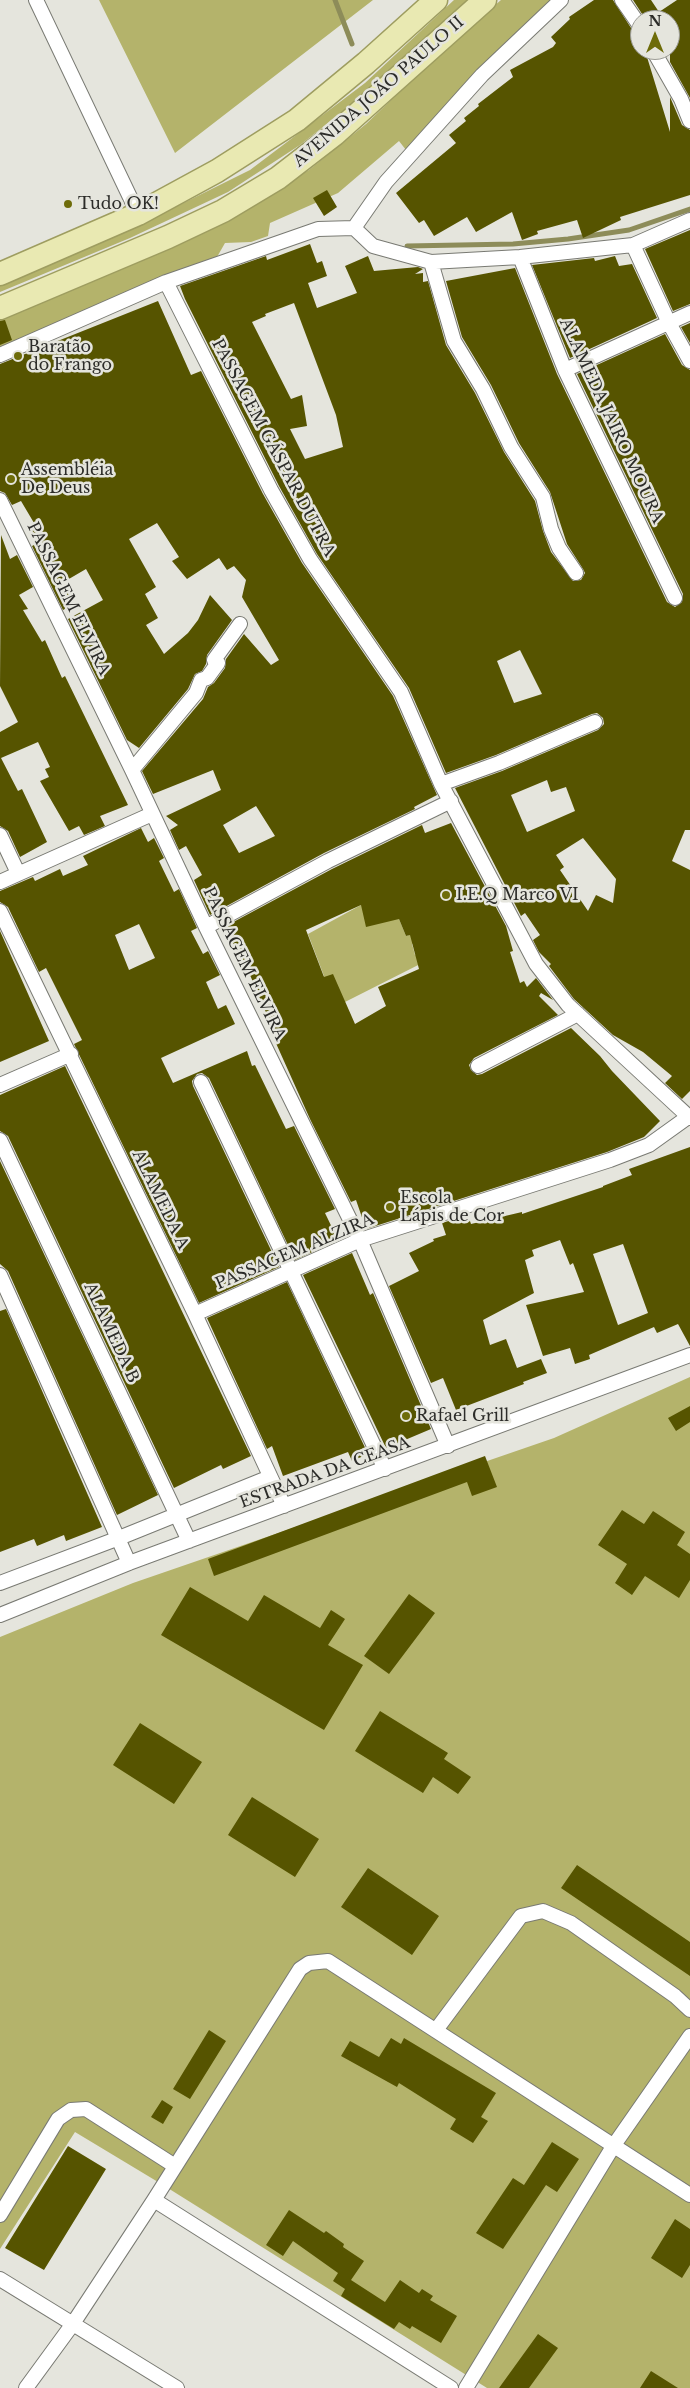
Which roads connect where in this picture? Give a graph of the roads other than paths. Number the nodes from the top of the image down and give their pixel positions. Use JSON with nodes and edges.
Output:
{"nodes":[{"id":1,"x":36,"y":0,"type":"edge"},
{"id":2,"x":436,"y":0,"type":"edge"},
{"id":3,"x":485,"y":0,"type":"edge"},
{"id":4,"x":561,"y":0,"type":"edge"},
{"id":5,"x":622,"y":0,"type":"edge"},
{"id":6,"x":630,"y":12,"type":"edge"},
{"id":7,"x":659,"y":60,"type":"edge"},
{"id":8,"x":690,"y":121,"type":"edge"},
{"id":9,"x":138,"y":214,"type":"junction"},
{"id":10,"x":690,"y":220,"type":"edge"},
{"id":11,"x":354,"y":228,"type":"junction"},
{"id":12,"x":633,"y":245,"type":"junction"},
{"id":13,"x":520,"y":257,"type":"junction"},
{"id":14,"x":431,"y":262,"type":"junction"},
{"id":15,"x":0,"y":274,"type":"edge"},
{"id":16,"x":166,"y":282,"type":"junction"},
{"id":17,"x":0,"y":308,"type":"edge"},
{"id":18,"x":690,"y":313,"type":"edge"},
{"id":19,"x":669,"y":323,"type":"junction"},
{"id":20,"x":0,"y":355,"type":"edge"},
{"id":21,"x":690,"y":361,"type":"edge"},
{"id":22,"x":565,"y":370,"type":"junction"},
{"id":23,"x":0,"y":500,"type":"edge"},
{"id":24,"x":576,"y":572,"type":"dead end"},
{"id":25,"x":675,"y":598,"type":"dead end"},
{"id":26,"x":240,"y":624,"type":"dead end"},
{"id":27,"x":595,"y":722,"type":"dead end"},
{"id":28,"x":132,"y":770,"type":"junction"},
{"id":29,"x":442,"y":784,"type":"junction"},
{"id":30,"x":451,"y":801,"type":"junction"},
{"id":31,"x":152,"y":814,"type":"junction"},
{"id":32,"x":0,"y":835,"type":"edge"},
{"id":33,"x":18,"y":873,"type":"junction"},
{"id":34,"x":0,"y":882,"type":"edge"},
{"id":35,"x":0,"y":911,"type":"edge"},
{"id":36,"x":206,"y":927,"type":"junction"},
{"id":37,"x":578,"y":1014,"type":"junction"},
{"id":38,"x":71,"y":1054,"type":"junction"},
{"id":39,"x":478,"y":1066,"type":"dead end"},
{"id":40,"x":201,"y":1082,"type":"dead end"},
{"id":41,"x":0,"y":1085,"type":"edge"},
{"id":42,"x":689,"y":1118,"type":"edge"},
{"id":43,"x":0,"y":1140,"type":"edge"},
{"id":44,"x":360,"y":1240,"type":"junction"},
{"id":45,"x":292,"y":1271,"type":"junction"},
{"id":46,"x":0,"y":1275,"type":"edge"},
{"id":47,"x":195,"y":1314,"type":"junction"},
{"id":48,"x":690,"y":1355,"type":"edge"},
{"id":49,"x":448,"y":1446,"type":"junction"},
{"id":50,"x":385,"y":1469,"type":"junction"},
{"id":51,"x":270,"y":1477,"type":"junction"},
{"id":52,"x":284,"y":1506,"type":"junction"},
{"id":53,"x":178,"y":1514,"type":"junction"},
{"id":54,"x":119,"y":1538,"type":"junction"},
{"id":55,"x":189,"y":1541,"type":"junction"},
{"id":56,"x":129,"y":1563,"type":"junction"},
{"id":57,"x":0,"y":1583,"type":"edge"},
{"id":58,"x":0,"y":1615,"type":"edge"},
{"id":59,"x":690,"y":2010,"type":"edge"},
{"id":60,"x":436,"y":2030,"type":"junction"},
{"id":61,"x":690,"y":2036,"type":"edge"},
{"id":62,"x":614,"y":2146,"type":"junction"},
{"id":63,"x":174,"y":2166,"type":"junction"},
{"id":64,"x":690,"y":2195,"type":"edge"},
{"id":65,"x":154,"y":2200,"type":"junction"},
{"id":66,"x":0,"y":2216,"type":"edge"},
{"id":67,"x":0,"y":2279,"type":"edge"},
{"id":68,"x":72,"y":2325,"type":"junction"},
{"id":69,"x":26,"y":2388,"type":"edge"},
{"id":70,"x":177,"y":2388,"type":"edge"},
{"id":71,"x":451,"y":2388,"type":"edge"},
{"id":72,"x":466,"y":2388,"type":"edge"}],
"edges":[{"from":1,"to":9,"type":"street"},
{"from":2,"to":9,"type":"main road","name":"AVENIDA JOÃO PAULO II"},
{"from":3,"to":17,"type":"main road","name":"AVENIDA JOÃO PAULO II"},
{"from":4,"to":11,"type":"street"},
{"from":5,"to":6,"type":"street"},
{"from":7,"to":8,"type":"street"},
{"from":9,"to":15,"type":"main road","name":"AVENIDA JOÃO PAULO II"},
{"from":10,"to":12,"type":"street"},
{"from":11,"to":14,"type":"street"},
{"from":11,"to":16,"type":"street"},
{"from":12,"to":13,"type":"street"},
{"from":12,"to":19,"type":"street"},
{"from":13,"to":14,"type":"street"},
{"from":13,"to":22,"type":"street","name":"ALAMEDA JAIRO MOURA"},
{"from":14,"to":24,"type":"street"},
{"from":16,"to":20,"type":"street"},
{"from":16,"to":29,"type":"street","name":"PASSAGEM GÁSPAR DUTRA"},
{"from":18,"to":19,"type":"street"},
{"from":19,"to":21,"type":"street"},
{"from":19,"to":22,"type":"street"},
{"from":22,"to":25,"type":"street","name":"ALAMEDA JAIRO MOURA"},
{"from":23,"to":28,"type":"street","name":"PASSAGEM ELVIRA"},
{"from":26,"to":28,"type":"street"},
{"from":27,"to":29,"type":"street"},
{"from":28,"to":31,"type":"street","name":"PASSAGEM ELVIRA"},
{"from":29,"to":30,"type":"street","name":"PASSAGEM GÁSPAR DUTRA"},
{"from":30,"to":36,"type":"street"},
{"from":30,"to":37,"type":"street","name":"PASSAGEM GÁSPAR DUTRA"},
{"from":31,"to":33,"type":"street"},
{"from":31,"to":36,"type":"street","name":"PASSAGEM ELVIRA"},
{"from":32,"to":33,"type":"street"},
{"from":33,"to":34,"type":"street"},
{"from":35,"to":38,"type":"street","name":"ALAMEDA A"},
{"from":36,"to":44,"type":"street","name":"PASSAGEM ELVIRA"},
{"from":37,"to":39,"type":"street"},
{"from":37,"to":42,"type":"street","name":"PASSAGEM GÁSPAR DUTRA"},
{"from":38,"to":41,"type":"street"},
{"from":38,"to":47,"type":"street","name":"ALAMEDA A"},
{"from":40,"to":45,"type":"street"},
{"from":42,"to":44,"type":"street","name":"PASSAGEM ALZIRA"},
{"from":43,"to":53,"type":"street","name":"ALAMEDA B"},
{"from":44,"to":45,"type":"street","name":"PASSAGEM ALZIRA"},
{"from":44,"to":49,"type":"street","name":"PASSAGEM ELVIRA"},
{"from":45,"to":47,"type":"street","name":"PASSAGEM ALZIRA"},
{"from":45,"to":50,"type":"street"},
{"from":46,"to":54,"type":"street"},
{"from":47,"to":51,"type":"street","name":"ALAMEDA A"},
{"from":48,"to":49,"type":"street","name":"ESTRADA DA CEASA"},
{"from":49,"to":50,"type":"street","name":"ESTRADA DA CEASA"},
{"from":50,"to":52,"type":"street","name":"ESTRADA DA CEASA"},
{"from":51,"to":52,"type":"street","name":"ALAMEDA A"},
{"from":51,"to":53,"type":"street","name":"ESTRADA DA CEASA"},
{"from":52,"to":55,"type":"street","name":"ESTRADA DA CEASA"},
{"from":53,"to":54,"type":"street","name":"ESTRADA DA CEASA"},
{"from":53,"to":55,"type":"street","name":"ALAMEDA B"},
{"from":54,"to":56,"type":"street"},
{"from":54,"to":57,"type":"street","name":"ESTRADA DA CEASA"},
{"from":55,"to":56,"type":"street","name":"ESTRADA DA CEASA"},
{"from":56,"to":58,"type":"street","name":"ESTRADA DA CEASA"},
{"from":59,"to":60,"type":"street"},
{"from":60,"to":62,"type":"street"},
{"from":60,"to":63,"type":"street"},
{"from":61,"to":62,"type":"street"},
{"from":62,"to":64,"type":"street"},
{"from":62,"to":72,"type":"street"},
{"from":63,"to":65,"type":"street"},
{"from":63,"to":66,"type":"street"},
{"from":65,"to":68,"type":"street"},
{"from":65,"to":71,"type":"street"},
{"from":67,"to":68,"type":"street"},
{"from":68,"to":69,"type":"street"},
{"from":68,"to":70,"type":"street"}]}
